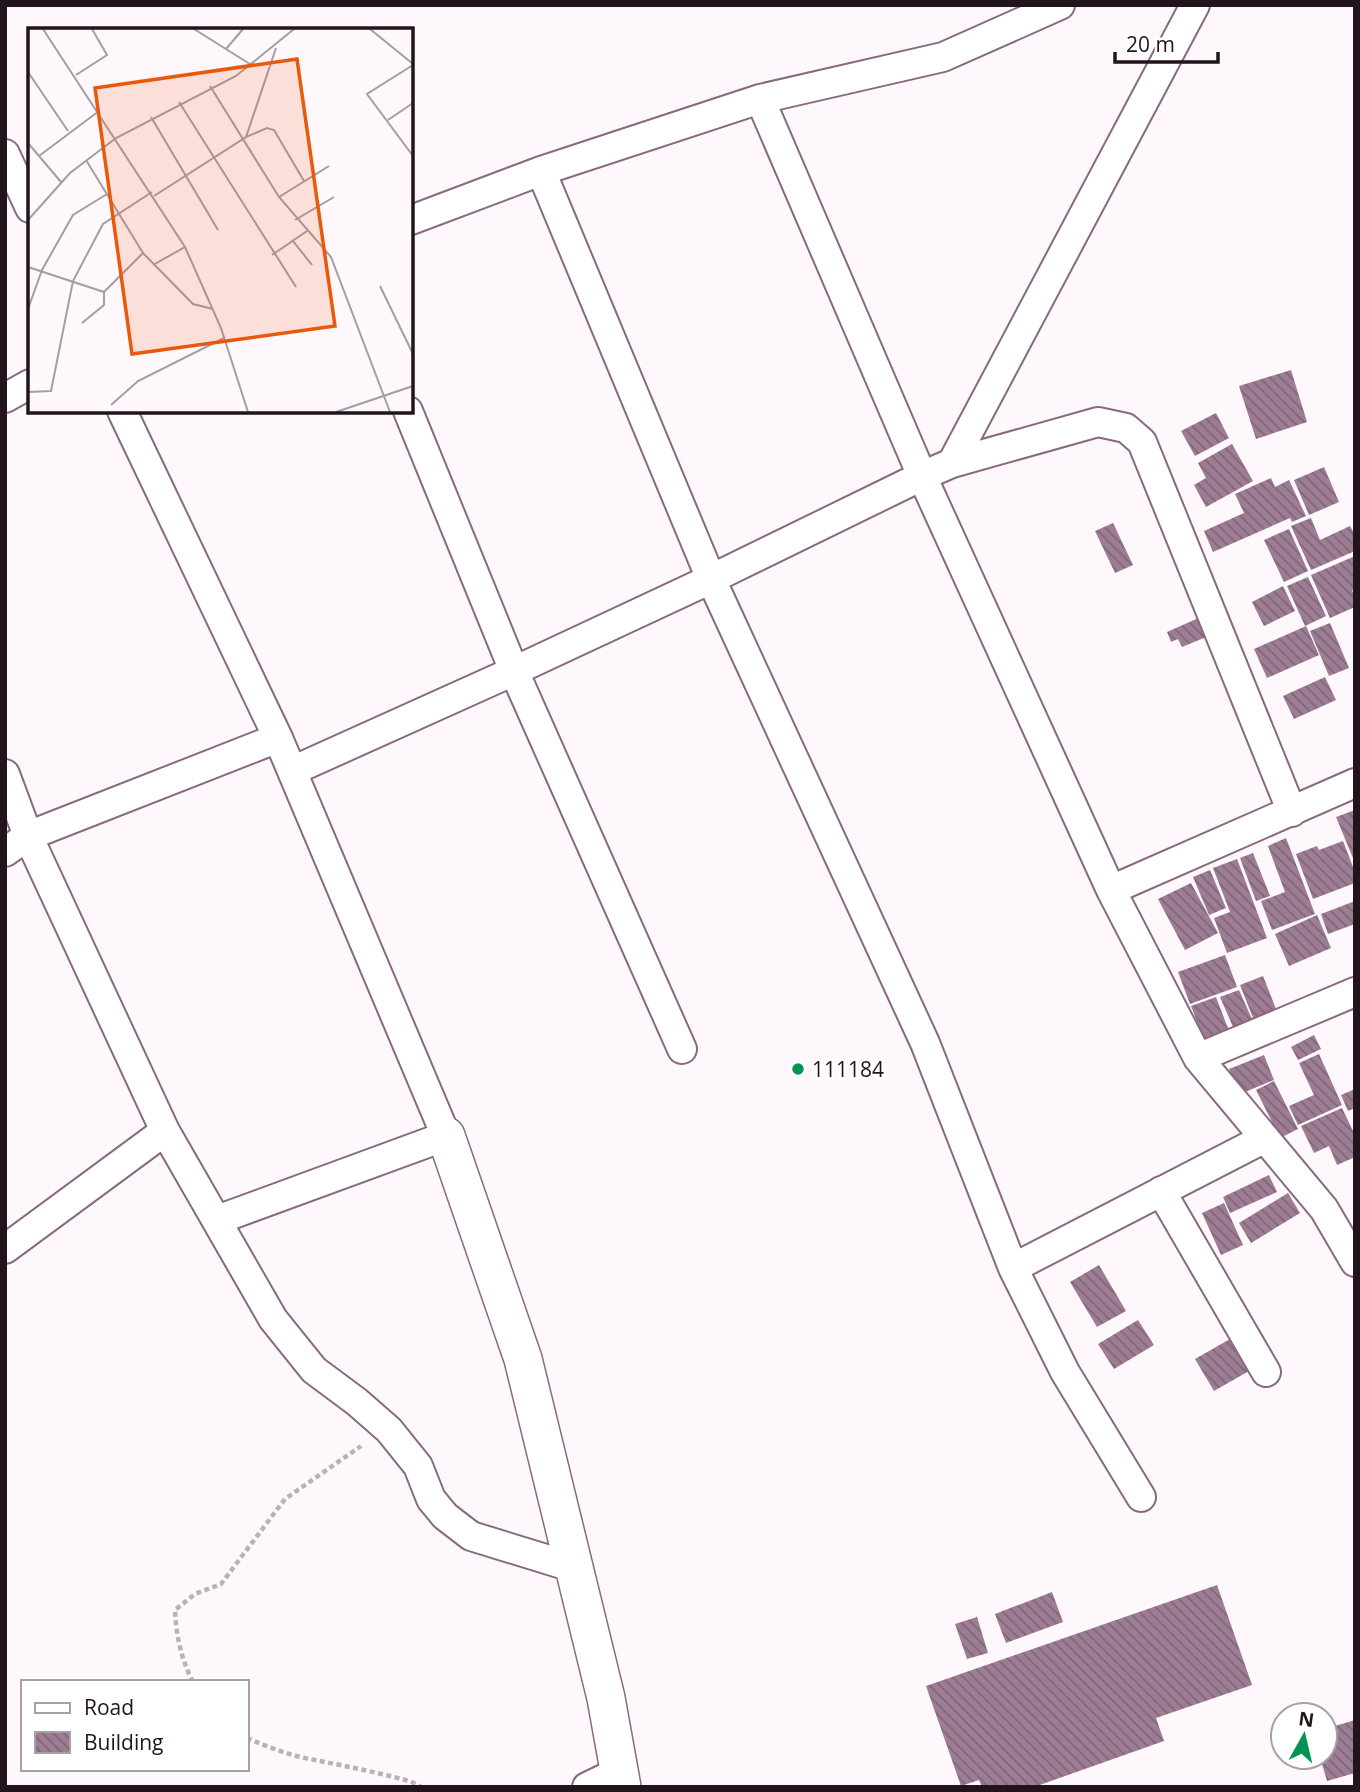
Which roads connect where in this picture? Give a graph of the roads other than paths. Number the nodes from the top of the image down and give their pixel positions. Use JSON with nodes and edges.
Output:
{"nodes":[{"id":1,"x":1060,"y":5,"type":"edge"},
{"id":2,"x":1195,"y":5,"type":"edge"},
{"id":3,"x":760,"y":99,"type":"junction"},
{"id":4,"x":6,"y":157,"type":"edge"},
{"id":5,"x":541,"y":171,"type":"junction"},
{"id":6,"x":28,"y":204,"type":"edge"},
{"id":7,"x":413,"y":219,"type":"edge"},
{"id":8,"x":28,"y":385,"type":"edge"},
{"id":9,"x":5,"y":398,"type":"edge"},
{"id":10,"x":123,"y":413,"type":"edge"},
{"id":11,"x":409,"y":413,"type":"edge"},
{"id":12,"x":952,"y":463,"type":"junction"},
{"id":13,"x":922,"y":476,"type":"junction"},
{"id":14,"x":711,"y":579,"type":"junction"},
{"id":15,"x":514,"y":671,"type":"junction"},
{"id":16,"x":278,"y":738,"type":"junction"},
{"id":17,"x":292,"y":771,"type":"junction"},
{"id":18,"x":5,"y":774,"type":"edge"},
{"id":19,"x":1355,"y":783,"type":"edge"},
{"id":20,"x":1292,"y":812,"type":"junction"},
{"id":21,"x":28,"y":836,"type":"junction"},
{"id":22,"x":5,"y":852,"type":"edge"},
{"id":23,"x":1111,"y":890,"type":"junction"},
{"id":24,"x":1355,"y":992,"type":"edge"},
{"id":25,"x":682,"y":1049,"type":"dead end"},
{"id":26,"x":1198,"y":1058,"type":"junction"},
{"id":27,"x":165,"y":1131,"type":"junction"},
{"id":28,"x":446,"y":1136,"type":"junction"},
{"id":29,"x":1265,"y":1138,"type":"junction"},
{"id":30,"x":1161,"y":1191,"type":"junction"},
{"id":31,"x":216,"y":1220,"type":"junction"},
{"id":32,"x":5,"y":1249,"type":"edge"},
{"id":33,"x":1355,"y":1262,"type":"edge"},
{"id":34,"x":1013,"y":1268,"type":"junction"},
{"id":35,"x":1266,"y":1372,"type":"dead end"},
{"id":36,"x":1141,"y":1497,"type":"dead end"},
{"id":37,"x":575,"y":1568,"type":"junction"},
{"id":38,"x":621,"y":1779,"type":"edge"},
{"id":39,"x":587,"y":1787,"type":"edge"}],
"edges":[{"from":1,"to":3,"type":"street"},
{"from":2,"to":12,"type":"street"},
{"from":3,"to":5,"type":"street"},
{"from":3,"to":13,"type":"street"},
{"from":4,"to":6,"type":"street"},
{"from":5,"to":7,"type":"street"},
{"from":5,"to":14,"type":"street"},
{"from":8,"to":9,"type":"street"},
{"from":10,"to":16,"type":"street"},
{"from":11,"to":15,"type":"street"},
{"from":12,"to":13,"type":"street"},
{"from":12,"to":20,"type":"street"},
{"from":13,"to":14,"type":"street"},
{"from":13,"to":23,"type":"street"},
{"from":14,"to":15,"type":"street"},
{"from":14,"to":34,"type":"street"},
{"from":15,"to":17,"type":"street"},
{"from":15,"to":25,"type":"street"},
{"from":16,"to":17,"type":"street"},
{"from":16,"to":21,"type":"street"},
{"from":17,"to":28,"type":"street"},
{"from":18,"to":21,"type":"street"},
{"from":19,"to":20,"type":"street"},
{"from":20,"to":23,"type":"street"},
{"from":21,"to":22,"type":"street"},
{"from":21,"to":27,"type":"street"},
{"from":23,"to":26,"type":"street"},
{"from":24,"to":26,"type":"street"},
{"from":26,"to":29,"type":"street"},
{"from":27,"to":31,"type":"street"},
{"from":27,"to":32,"type":"street"},
{"from":28,"to":31,"type":"street"},
{"from":28,"to":37,"type":"street"},
{"from":29,"to":30,"type":"street"},
{"from":29,"to":33,"type":"street"},
{"from":30,"to":34,"type":"street"},
{"from":30,"to":35,"type":"street"},
{"from":31,"to":37,"type":"street"},
{"from":34,"to":36,"type":"street"},
{"from":37,"to":38,"type":"street"},
{"from":38,"to":39,"type":"street"}]}
